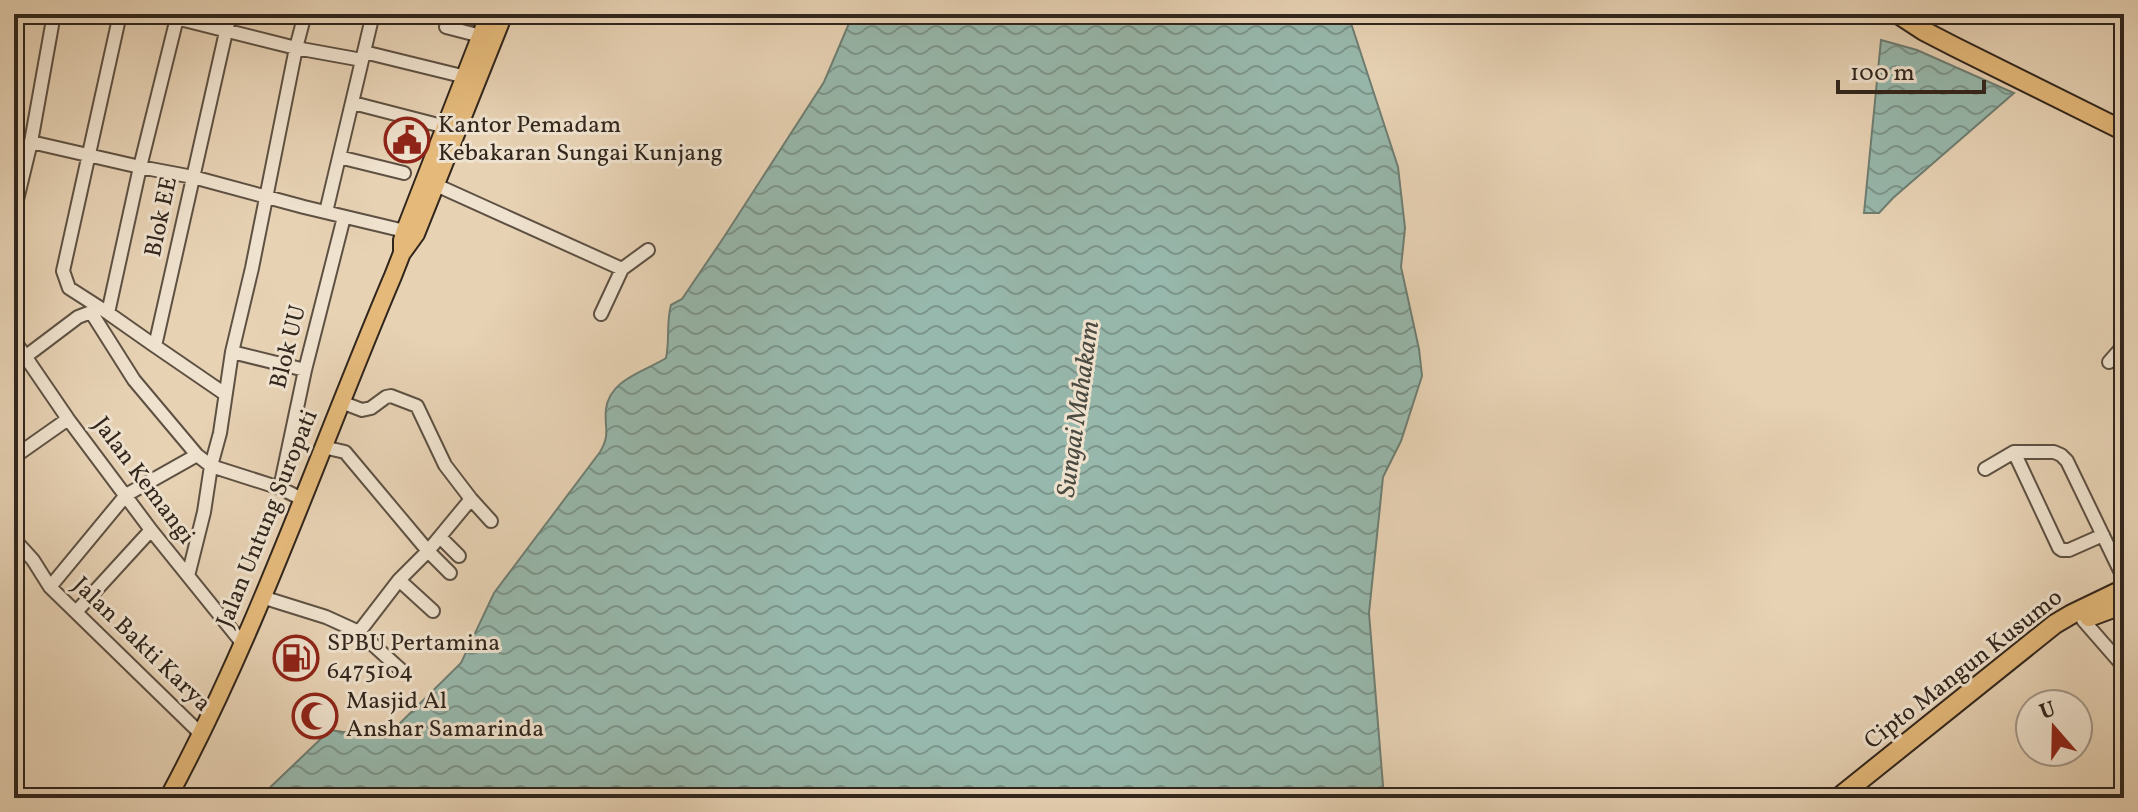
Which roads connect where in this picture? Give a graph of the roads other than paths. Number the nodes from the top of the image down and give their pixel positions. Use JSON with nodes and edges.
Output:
{"nodes":[{"id":1,"x":54,"y":14,"type":"edge"},
{"id":2,"x":120,"y":14,"type":"edge"},
{"id":3,"x":160,"y":14,"type":"edge"},
{"id":4,"x":230,"y":14,"type":"edge"},
{"id":5,"x":305,"y":14,"type":"edge"},
{"id":6,"x":373,"y":14,"type":"edge"},
{"id":7,"x":477,"y":14,"type":"edge"},
{"id":8,"x":489,"y":14,"type":"edge"},
{"id":9,"x":504,"y":14,"type":"edge"},
{"id":10,"x":1898,"y":14,"type":"edge"},
{"id":11,"x":1919,"y":14,"type":"edge"},
{"id":12,"x":177,"y":16,"type":"edge"},
{"id":13,"x":446,"y":20,"type":"edge"},
{"id":14,"x":226,"y":30,"type":"junction"},
{"id":15,"x":481,"y":36,"type":"junction"},
{"id":16,"x":296,"y":48,"type":"junction"},
{"id":17,"x":363,"y":56,"type":"junction"},
{"id":18,"x":466,"y":77,"type":"junction"},
{"id":19,"x":353,"y":103,"type":"junction"},
{"id":20,"x":2124,"y":121,"type":"edge"},
{"id":21,"x":446,"y":127,"type":"junction"},
{"id":22,"x":2124,"y":131,"type":"edge"},
{"id":23,"x":31,"y":142,"type":"junction"},
{"id":24,"x":90,"y":154,"type":"junction"},
{"id":25,"x":339,"y":157,"type":"junction"},
{"id":26,"x":140,"y":167,"type":"junction"},
{"id":27,"x":404,"y":173,"type":"dead end"},
{"id":28,"x":193,"y":177,"type":"junction"},
{"id":29,"x":436,"y":185,"type":"junction"},
{"id":30,"x":17,"y":188,"type":"edge"},
{"id":31,"x":266,"y":197,"type":"junction"},
{"id":32,"x":14,"y":212,"type":"edge"},
{"id":33,"x":326,"y":212,"type":"junction"},
{"id":34,"x":344,"y":217,"type":"junction"},
{"id":35,"x":411,"y":232,"type":"junction"},
{"id":36,"x":648,"y":250,"type":"dead end"},
{"id":37,"x":622,"y":269,"type":"junction"},
{"id":38,"x":91,"y":312,"type":"junction"},
{"id":39,"x":108,"y":313,"type":"junction"},
{"id":40,"x":601,"y":314,"type":"dead end"},
{"id":41,"x":14,"y":340,"type":"edge"},
{"id":42,"x":2124,"y":345,"type":"edge"},
{"id":43,"x":155,"y":346,"type":"junction"},
{"id":44,"x":232,"y":352,"type":"junction"},
{"id":45,"x":25,"y":357,"type":"junction"},
{"id":46,"x":2109,"y":362,"type":"dead end"},
{"id":47,"x":305,"y":370,"type":"junction"},
{"id":48,"x":225,"y":394,"type":"junction"},
{"id":49,"x":341,"y":402,"type":"junction"},
{"id":50,"x":68,"y":419,"type":"junction"},
{"id":51,"x":323,"y":447,"type":"junction"},
{"id":52,"x":2014,"y":452,"type":"junction"},
{"id":53,"x":197,"y":455,"type":"junction"},
{"id":54,"x":14,"y":457,"type":"edge"},
{"id":55,"x":211,"y":466,"type":"junction"},
{"id":56,"x":1985,"y":469,"type":"dead end"},
{"id":57,"x":280,"y":488,"type":"junction"},
{"id":58,"x":126,"y":495,"type":"junction"},
{"id":59,"x":302,"y":499,"type":"junction"},
{"id":60,"x":471,"y":499,"type":"junction"},
{"id":61,"x":491,"y":521,"type":"dead end"},
{"id":62,"x":151,"y":530,"type":"junction"},
{"id":63,"x":2103,"y":535,"type":"junction"},
{"id":64,"x":440,"y":537,"type":"junction"},
{"id":65,"x":14,"y":539,"type":"edge"},
{"id":66,"x":428,"y":551,"type":"junction"},
{"id":67,"x":459,"y":556,"type":"dead end"},
{"id":68,"x":450,"y":573,"type":"dead end"},
{"id":69,"x":188,"y":576,"type":"junction"},
{"id":70,"x":2124,"y":579,"type":"edge"},
{"id":71,"x":399,"y":580,"type":"junction"},
{"id":72,"x":50,"y":587,"type":"junction"},
{"id":73,"x":2124,"y":589,"type":"edge"},
{"id":74,"x":262,"y":597,"type":"junction"},
{"id":75,"x":2124,"y":604,"type":"edge"},
{"id":76,"x":433,"y":611,"type":"dead end"},
{"id":77,"x":76,"y":612,"type":"junction"},
{"id":78,"x":2083,"y":620,"type":"junction"},
{"id":79,"x":359,"y":632,"type":"junction"},
{"id":80,"x":243,"y":644,"type":"junction"},
{"id":81,"x":2124,"y":667,"type":"edge"},
{"id":82,"x":401,"y":670,"type":"dead end"},
{"id":83,"x":202,"y":735,"type":"junction"},
{"id":84,"x":1850,"y":796,"type":"edge"},
{"id":85,"x":168,"y":798,"type":"edge"}],
"edges":[{"from":1,"to":23,"type":"street"},
{"from":2,"to":24,"type":"street"},
{"from":3,"to":12,"type":"street"},
{"from":4,"to":14,"type":"street","name":"Blok EE"},
{"from":5,"to":16,"type":"street"},
{"from":6,"to":17,"type":"street"},
{"from":7,"to":13,"type":"street"},
{"from":8,"to":15,"type":"main road","name":"Jalan Untung Suropati"},
{"from":9,"to":29,"type":"main road","name":"Jalan Untung Suropati"},
{"from":10,"to":22,"type":"highway"},
{"from":11,"to":20,"type":"highway"},
{"from":12,"to":14,"type":"street"},
{"from":12,"to":26,"type":"street"},
{"from":13,"to":15,"type":"street"},
{"from":14,"to":16,"type":"street"},
{"from":14,"to":28,"type":"street","name":"Blok EE"},
{"from":15,"to":18,"type":"main road","name":"Jalan Untung Suropati"},
{"from":16,"to":17,"type":"street"},
{"from":16,"to":31,"type":"street"},
{"from":17,"to":18,"type":"street"},
{"from":17,"to":19,"type":"street"},
{"from":18,"to":21,"type":"main road","name":"Jalan Untung Suropati"},
{"from":19,"to":21,"type":"street"},
{"from":19,"to":25,"type":"street"},
{"from":21,"to":35,"type":"main road","name":"Jalan Untung Suropati"},
{"from":23,"to":24,"type":"street"},
{"from":23,"to":30,"type":"street"},
{"from":24,"to":26,"type":"street"},
{"from":24,"to":39,"type":"street"},
{"from":25,"to":27,"type":"street"},
{"from":25,"to":33,"type":"street"},
{"from":26,"to":28,"type":"street"},
{"from":26,"to":39,"type":"street"},
{"from":28,"to":31,"type":"street"},
{"from":28,"to":43,"type":"street","name":"Blok EE"},
{"from":29,"to":35,"type":"main road","name":"Jalan Untung Suropati"},
{"from":29,"to":37,"type":"street"},
{"from":30,"to":32,"type":"street"},
{"from":31,"to":33,"type":"street"},
{"from":31,"to":44,"type":"street"},
{"from":33,"to":34,"type":"street"},
{"from":34,"to":35,"type":"street"},
{"from":34,"to":47,"type":"street","name":"Blok UU"},
{"from":35,"to":49,"type":"main road","name":"Jalan Untung Suropati"},
{"from":36,"to":37,"type":"street"},
{"from":37,"to":40,"type":"street"},
{"from":38,"to":39,"type":"street"},
{"from":38,"to":45,"type":"street"},
{"from":38,"to":53,"type":"street"},
{"from":39,"to":43,"type":"street"},
{"from":41,"to":45,"type":"street","name":"Jalan Kemangi"},
{"from":42,"to":46,"type":"street"},
{"from":43,"to":48,"type":"street"},
{"from":44,"to":47,"type":"street"},
{"from":44,"to":48,"type":"street"},
{"from":45,"to":50,"type":"street","name":"Jalan Kemangi"},
{"from":47,"to":57,"type":"street","name":"Blok UU"},
{"from":48,"to":55,"type":"street"},
{"from":49,"to":51,"type":"main road","name":"Jalan Untung Suropati"},
{"from":49,"to":60,"type":"street"},
{"from":50,"to":54,"type":"street"},
{"from":50,"to":58,"type":"street","name":"Jalan Kemangi"},
{"from":51,"to":59,"type":"main road","name":"Jalan Untung Suropati"},
{"from":51,"to":66,"type":"street"},
{"from":52,"to":56,"type":"street"},
{"from":52,"to":63,"type":"street"},
{"from":52,"to":63,"type":"street"},
{"from":53,"to":55,"type":"street"},
{"from":53,"to":58,"type":"street"},
{"from":55,"to":57,"type":"street"},
{"from":55,"to":69,"type":"street"},
{"from":57,"to":59,"type":"street"},
{"from":58,"to":62,"type":"street","name":"Jalan Kemangi"},
{"from":58,"to":72,"type":"street"},
{"from":59,"to":74,"type":"main road","name":"Jalan Untung Suropati"},
{"from":60,"to":61,"type":"street"},
{"from":60,"to":64,"type":"street"},
{"from":62,"to":69,"type":"street","name":"Jalan Kemangi"},
{"from":62,"to":77,"type":"street"},
{"from":63,"to":70,"type":"street"},
{"from":64,"to":66,"type":"street"},
{"from":64,"to":67,"type":"street"},
{"from":65,"to":72,"type":"street","name":"Jalan Bakti Karya"},
{"from":66,"to":68,"type":"street"},
{"from":66,"to":71,"type":"street"},
{"from":69,"to":80,"type":"street","name":"Jalan Kemangi"},
{"from":71,"to":76,"type":"street"},
{"from":71,"to":79,"type":"street"},
{"from":72,"to":77,"type":"street","name":"Jalan Bakti Karya"},
{"from":73,"to":84,"type":"highway","name":"Cipto Mangun Kusumo"},
{"from":74,"to":79,"type":"street"},
{"from":74,"to":80,"type":"main road","name":"Jalan Untung Suropati"},
{"from":75,"to":78,"type":"highway","name":"Cipto Mangun Kusumo"},
{"from":77,"to":83,"type":"street","name":"Jalan Bakti Karya"},
{"from":78,"to":81,"type":"street"},
{"from":78,"to":84,"type":"highway","name":"Cipto Mangun Kusumo"},
{"from":79,"to":82,"type":"street"},
{"from":80,"to":83,"type":"main road","name":"Jalan Untung Suropati"},
{"from":83,"to":85,"type":"main road","name":"Jalan Untung Suropati"}]}
